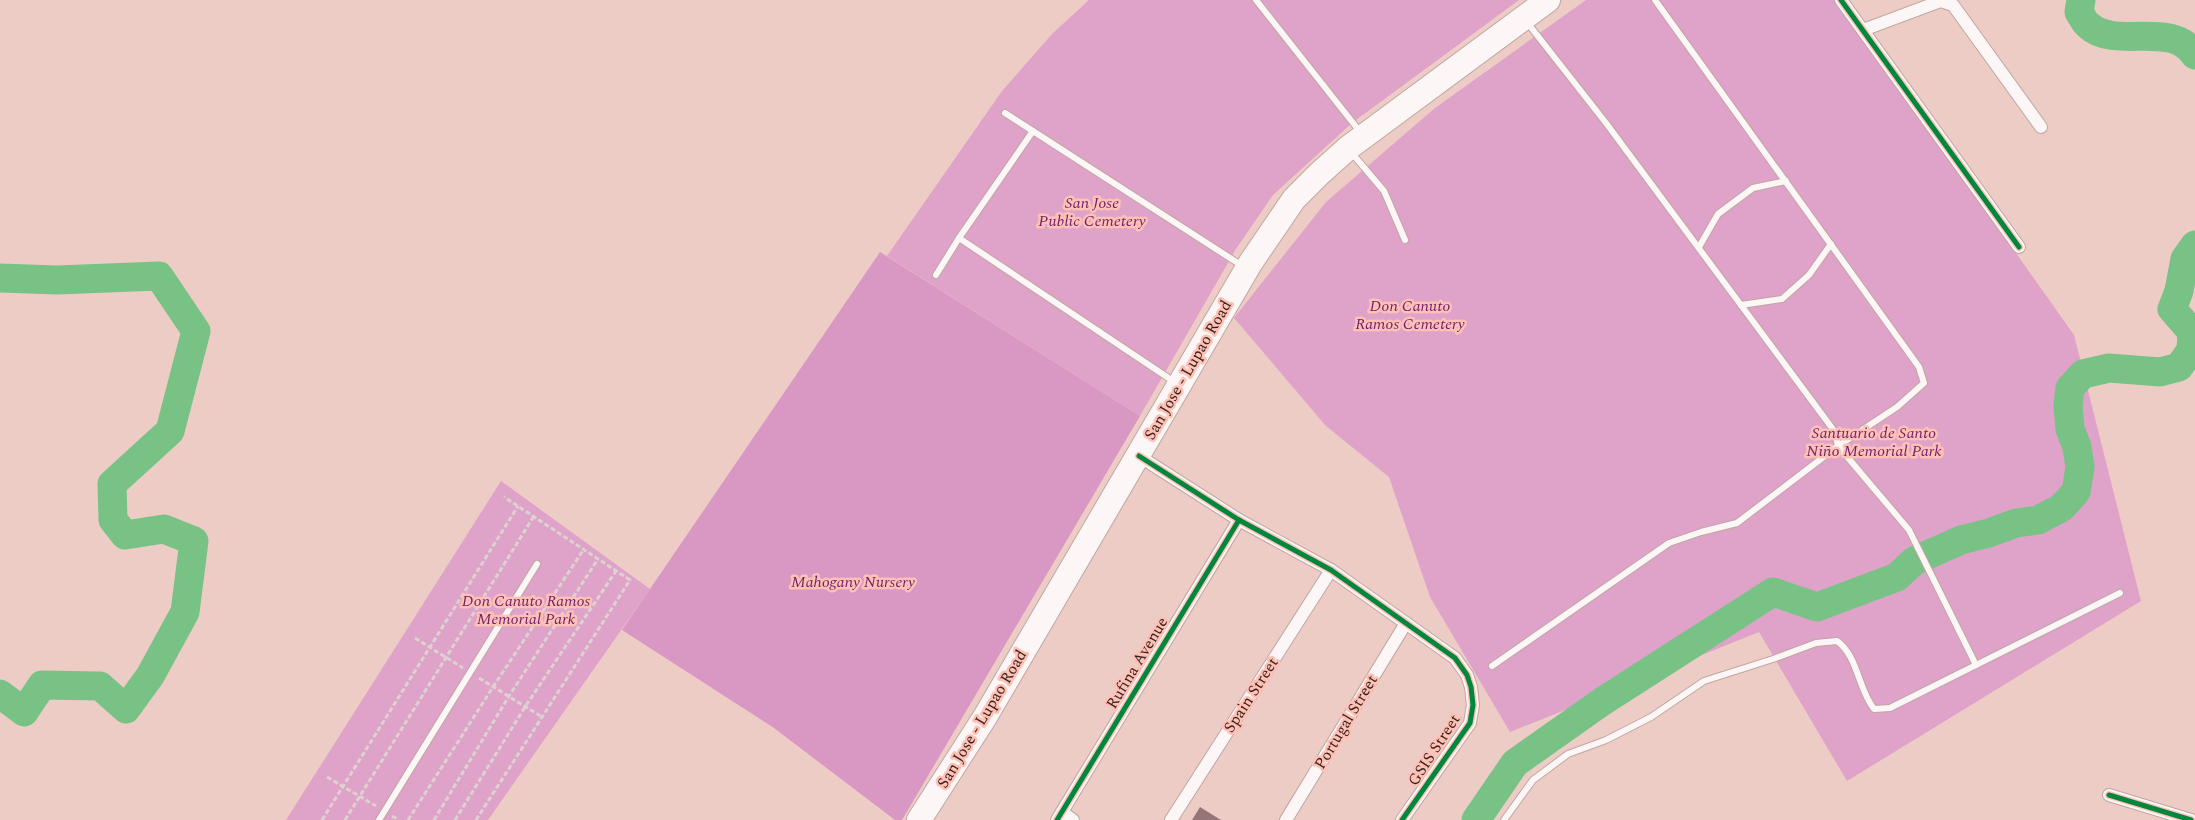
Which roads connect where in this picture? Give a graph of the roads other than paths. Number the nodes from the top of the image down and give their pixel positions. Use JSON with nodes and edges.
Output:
{"nodes":[{"id":1,"x":1256,"y":0,"type":"edge"},
{"id":2,"x":1548,"y":0,"type":"edge"},
{"id":3,"x":1655,"y":0,"type":"edge"},
{"id":4,"x":1841,"y":0,"type":"edge"},
{"id":5,"x":1524,"y":18,"type":"junction"},
{"id":6,"x":1863,"y":30,"type":"junction"},
{"id":7,"x":1005,"y":113,"type":"dead end"},
{"id":8,"x":2041,"y":127,"type":"dead end"},
{"id":9,"x":1033,"y":131,"type":"junction"},
{"id":10,"x":1356,"y":142,"type":"junction"},
{"id":11,"x":1786,"y":181,"type":"junction"},
{"id":12,"x":958,"y":238,"type":"junction"},
{"id":13,"x":1405,"y":240,"type":"dead end"},
{"id":14,"x":1831,"y":244,"type":"junction"},
{"id":15,"x":1699,"y":247,"type":"junction"},
{"id":16,"x":2019,"y":248,"type":"dead end"},
{"id":17,"x":1247,"y":269,"type":"junction"},
{"id":18,"x":936,"y":275,"type":"dead end"},
{"id":19,"x":1741,"y":305,"type":"junction"},
{"id":20,"x":1180,"y":385,"type":"junction"},
{"id":21,"x":1838,"y":446,"type":"junction"},
{"id":22,"x":1138,"y":456,"type":"junction"},
{"id":23,"x":1239,"y":520,"type":"junction"},
{"id":24,"x":537,"y":564,"type":"dead end"},
{"id":25,"x":1330,"y":570,"type":"junction"},
{"id":26,"x":2120,"y":593,"type":"dead end"},
{"id":27,"x":1406,"y":623,"type":"junction"},
{"id":28,"x":1976,"y":665,"type":"junction"},
{"id":29,"x":1492,"y":666,"type":"dead end"},
{"id":30,"x":2109,"y":795,"type":"dead end"},
{"id":31,"x":1060,"y":816,"type":"edge"},
{"id":32,"x":379,"y":820,"type":"edge"},
{"id":33,"x":919,"y":820,"type":"edge"},
{"id":34,"x":1073,"y":820,"type":"edge"},
{"id":35,"x":1171,"y":820,"type":"edge"},
{"id":36,"x":1286,"y":820,"type":"edge"},
{"id":37,"x":1402,"y":820,"type":"edge"},
{"id":38,"x":1504,"y":820,"type":"edge"},
{"id":39,"x":2190,"y":820,"type":"edge"}],
"edges":[{"from":1,"to":10,"type":"lane"},
{"from":2,"to":5,"type":"highway","name":"San Jose - Lupao Road"},
{"from":3,"to":11,"type":"lane"},
{"from":4,"to":6,"type":"street"},
{"from":5,"to":10,"type":"highway","name":"San Jose - Lupao Road"},
{"from":5,"to":15,"type":"lane"},
{"from":6,"to":8,"type":"street"},
{"from":6,"to":16,"type":"street"},
{"from":7,"to":9,"type":"lane"},
{"from":9,"to":12,"type":"lane"},
{"from":9,"to":17,"type":"lane"},
{"from":10,"to":13,"type":"lane"},
{"from":10,"to":17,"type":"highway","name":"San Jose - Lupao Road"},
{"from":11,"to":14,"type":"lane"},
{"from":11,"to":15,"type":"lane"},
{"from":12,"to":18,"type":"lane"},
{"from":12,"to":20,"type":"lane"},
{"from":14,"to":19,"type":"lane"},
{"from":14,"to":21,"type":"lane"},
{"from":15,"to":19,"type":"lane"},
{"from":17,"to":20,"type":"highway","name":"San Jose - Lupao Road"},
{"from":19,"to":21,"type":"lane"},
{"from":20,"to":22,"type":"highway","name":"San Jose - Lupao Road"},
{"from":21,"to":28,"type":"lane"},
{"from":21,"to":29,"type":"lane"},
{"from":22,"to":23,"type":"street"},
{"from":22,"to":33,"type":"highway","name":"San Jose - Lupao Road"},
{"from":23,"to":25,"type":"street"},
{"from":23,"to":31,"type":"street","name":"Rufina Avenue"},
{"from":24,"to":32,"type":"lane"},
{"from":25,"to":27,"type":"street"},
{"from":25,"to":35,"type":"street","name":"Spain Street"},
{"from":26,"to":28,"type":"lane"},
{"from":27,"to":36,"type":"street","name":"Portugal Street"},
{"from":27,"to":37,"type":"street","name":"GSIS Street"},
{"from":28,"to":38,"type":"lane"},
{"from":30,"to":39,"type":"street"},
{"from":31,"to":34,"type":"street"}]}
